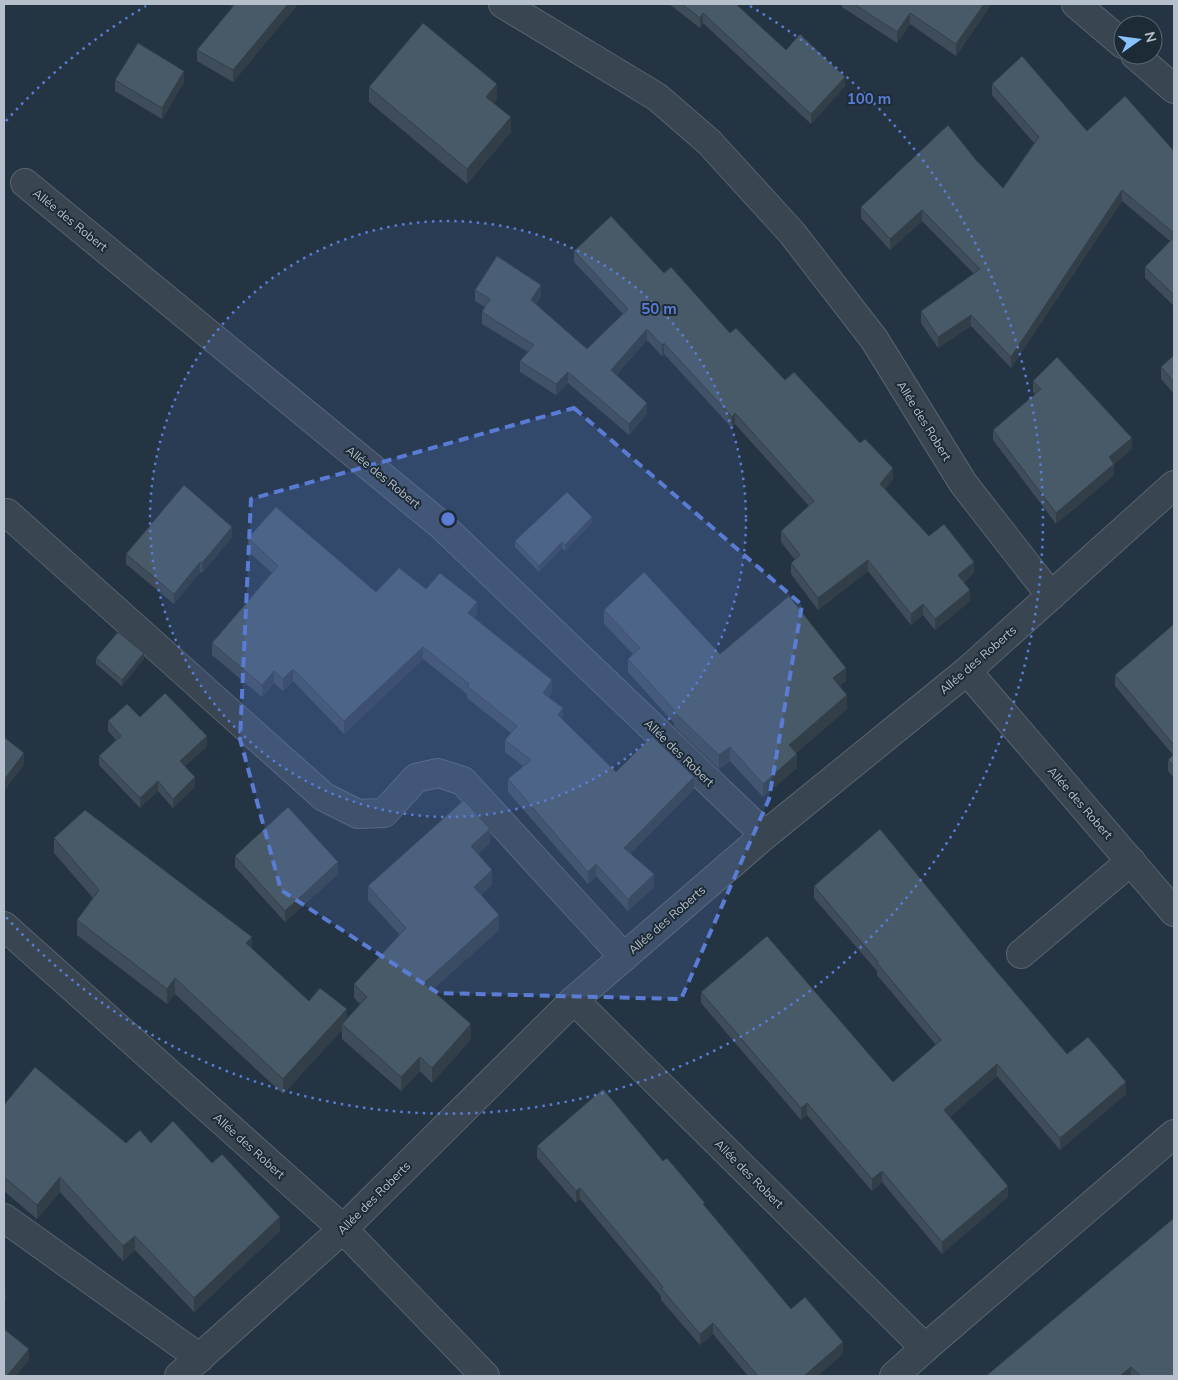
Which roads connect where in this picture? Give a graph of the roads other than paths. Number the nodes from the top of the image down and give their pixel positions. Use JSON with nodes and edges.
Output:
{"nodes":[{"id":1,"x":503,"y":4,"type":"edge"},
{"id":2,"x":1076,"y":4,"type":"edge"},
{"id":3,"x":1113,"y":35,"type":"edge"},
{"id":4,"x":1146,"y":65,"type":"edge"},
{"id":5,"x":1174,"y":89,"type":"edge"},
{"id":6,"x":25,"y":183,"type":"dead end"},
{"id":7,"x":1174,"y":484,"type":"edge"},
{"id":8,"x":7,"y":513,"type":"dead end"},
{"id":9,"x":1051,"y":596,"type":"junction"},
{"id":10,"x":967,"y":672,"type":"junction"},
{"id":11,"x":765,"y":835,"type":"junction"},
{"id":12,"x":1131,"y":861,"type":"junction"},
{"id":13,"x":1174,"y":912,"type":"edge"},
{"id":14,"x":4,"y":926,"type":"edge"},
{"id":15,"x":1021,"y":954,"type":"dead end"},
{"id":16,"x":624,"y":957,"type":"junction"},
{"id":17,"x":574,"y":1000,"type":"junction"},
{"id":18,"x":1174,"y":1134,"type":"edge"},
{"id":19,"x":4,"y":1218,"type":"edge"},
{"id":20,"x":343,"y":1230,"type":"junction"},
{"id":21,"x":925,"y":1348,"type":"junction"},
{"id":22,"x":200,"y":1358,"type":"junction"},
{"id":23,"x":179,"y":1376,"type":"edge"},
{"id":24,"x":485,"y":1376,"type":"edge"},
{"id":25,"x":894,"y":1376,"type":"edge"}],
"edges":[{"from":1,"to":9,"type":"street","name":"Allée des Robert"},
{"from":2,"to":3,"type":"street"},
{"from":4,"to":5,"type":"street"},
{"from":6,"to":11,"type":"street","name":"Allée des Robert"},
{"from":7,"to":9,"type":"street","name":"Allée des Roberts"},
{"from":8,"to":16,"type":"street"},
{"from":9,"to":10,"type":"street","name":"Allée des Roberts"},
{"from":10,"to":11,"type":"street","name":"Allée des Roberts"},
{"from":10,"to":12,"type":"street","name":"Allée des Robert"},
{"from":11,"to":16,"type":"street","name":"Allée des Roberts"},
{"from":12,"to":13,"type":"street","name":"Allée des Robert"},
{"from":12,"to":15,"type":"street"},
{"from":14,"to":20,"type":"street","name":"Allée des Robert"},
{"from":16,"to":17,"type":"street","name":"Allée des Roberts"},
{"from":17,"to":20,"type":"street","name":"Allée des Roberts"},
{"from":17,"to":21,"type":"street","name":"Allée des Robert"},
{"from":18,"to":21,"type":"street"},
{"from":19,"to":22,"type":"street"},
{"from":20,"to":22,"type":"street","name":"Allée des Roberts"},
{"from":20,"to":24,"type":"street","name":"Allée des Robert"},
{"from":21,"to":25,"type":"street"},
{"from":22,"to":23,"type":"street","name":"Allée des Roberts"}]}
